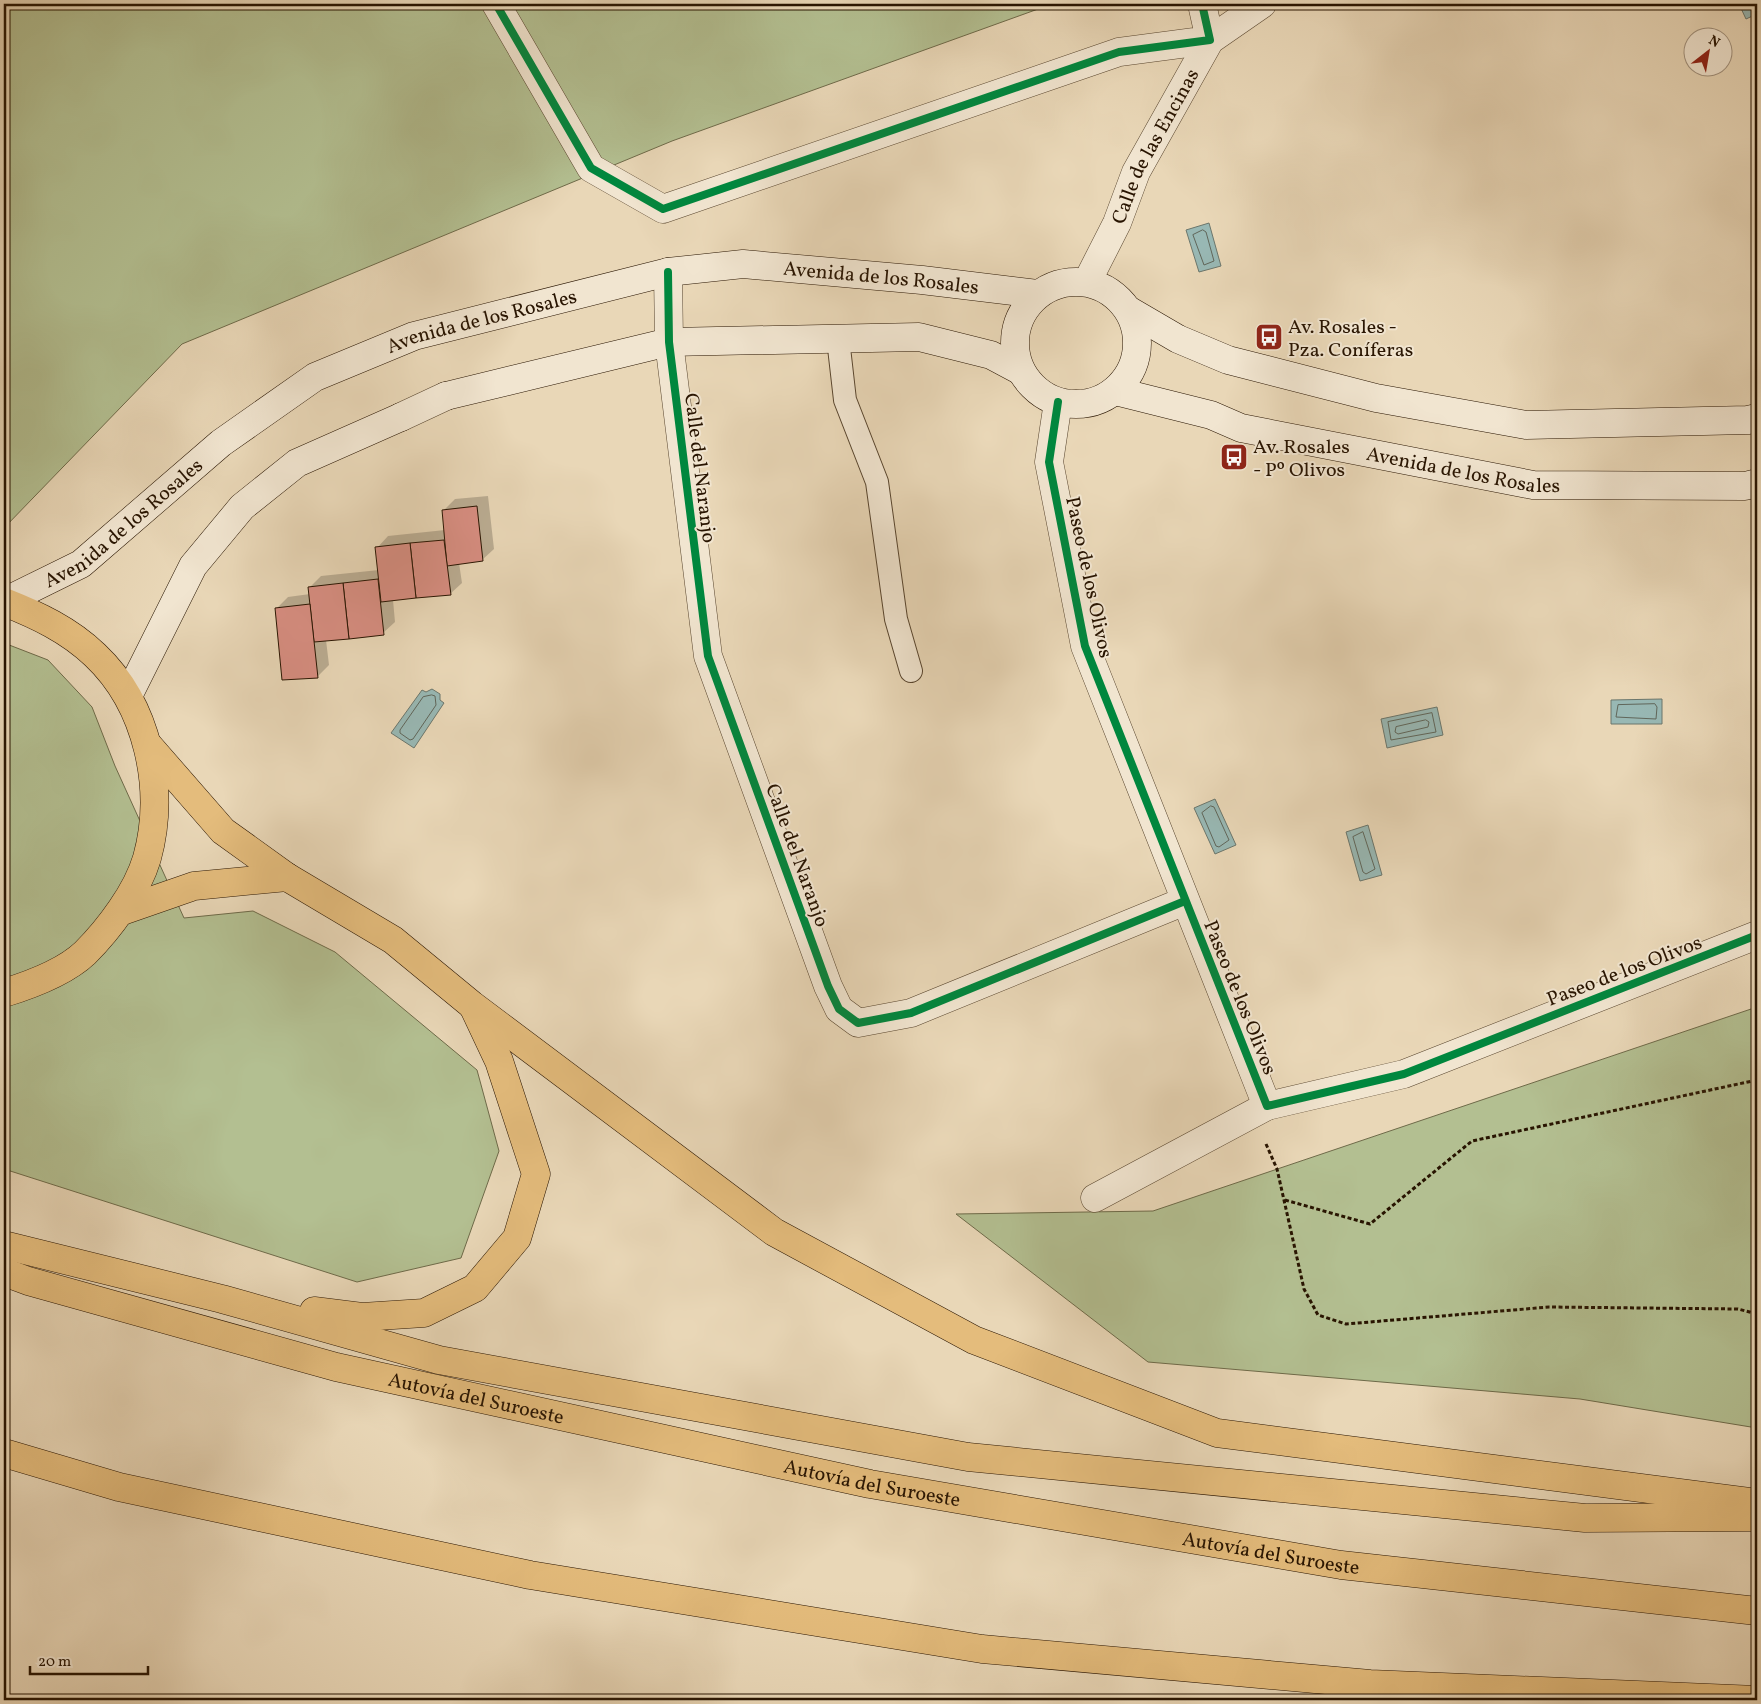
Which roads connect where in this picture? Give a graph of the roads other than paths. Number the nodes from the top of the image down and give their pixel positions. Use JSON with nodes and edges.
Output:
{"nodes":[{"id":1,"x":496,"y":4,"type":"edge"},
{"id":2,"x":1202,"y":4,"type":"edge"},
{"id":3,"x":1262,"y":4,"type":"edge"},
{"id":4,"x":1210,"y":40,"type":"junction"},
{"id":5,"x":668,"y":272,"type":"junction"},
{"id":6,"x":1088,"y":282,"type":"junction"},
{"id":7,"x":1037,"y":294,"type":"junction"},
{"id":8,"x":1130,"y":311,"type":"junction"},
{"id":9,"x":838,"y":339,"type":"junction"},
{"id":10,"x":669,"y":342,"type":"junction"},
{"id":11,"x":1021,"y":371,"type":"junction"},
{"id":12,"x":1115,"y":391,"type":"junction"},
{"id":13,"x":1058,"y":402,"type":"junction"},
{"id":14,"x":1757,"y":418,"type":"edge"},
{"id":15,"x":1757,"y":483,"type":"edge"},
{"id":16,"x":4,"y":602,"type":"edge"},
{"id":17,"x":911,"y":671,"type":"dead end"},
{"id":18,"x":128,"y":696,"type":"junction"},
{"id":19,"x":148,"y":745,"type":"junction"},
{"id":20,"x":287,"y":878,"type":"junction"},
{"id":21,"x":1185,"y":901,"type":"junction"},
{"id":22,"x":122,"y":911,"type":"junction"},
{"id":23,"x":1757,"y":935,"type":"edge"},
{"id":24,"x":4,"y":993,"type":"edge"},
{"id":25,"x":472,"y":1005,"type":"junction"},
{"id":26,"x":1267,"y":1106,"type":"junction"},
{"id":27,"x":1095,"y":1198,"type":"dead end"},
{"id":28,"x":4,"y":1245,"type":"edge"},
{"id":29,"x":4,"y":1272,"type":"edge"},
{"id":30,"x":222,"y":1299,"type":"junction"},
{"id":31,"x":4,"y":1453,"type":"edge"},
{"id":32,"x":1757,"y":1503,"type":"edge"},
{"id":33,"x":1757,"y":1517,"type":"edge"},
{"id":34,"x":1757,"y":1611,"type":"edge"},
{"id":35,"x":1370,"y":1684,"type":"junction"},
{"id":36,"x":1406,"y":1700,"type":"edge"},
{"id":37,"x":1757,"y":1700,"type":"edge"}],
"edges":[{"from":1,"to":4,"type":"street"},
{"from":2,"to":4,"type":"street"},
{"from":3,"to":4,"type":"street","name":"Calle de las Encinas"},
{"from":4,"to":6,"type":"street","name":"Calle de las Encinas"},
{"from":5,"to":7,"type":"street","name":"Avenida de los Rosales"},
{"from":5,"to":10,"type":"street","name":"Calle del Naranjo"},
{"from":5,"to":16,"type":"street","name":"Avenida de los Rosales"},
{"from":6,"to":7,"type":"street"},
{"from":6,"to":8,"type":"street"},
{"from":7,"to":11,"type":"street"},
{"from":8,"to":12,"type":"street"},
{"from":8,"to":14,"type":"street"},
{"from":9,"to":10,"type":"street"},
{"from":9,"to":11,"type":"street"},
{"from":9,"to":17,"type":"lane"},
{"from":10,"to":18,"type":"street"},
{"from":10,"to":21,"type":"street","name":"Calle del Naranjo"},
{"from":11,"to":13,"type":"street"},
{"from":12,"to":13,"type":"street"},
{"from":12,"to":15,"type":"street","name":"Avenida de los Rosales"},
{"from":13,"to":21,"type":"street","name":"Paseo de los Olivos"},
{"from":16,"to":18,"type":"main road"},
{"from":18,"to":19,"type":"main road"},
{"from":19,"to":20,"type":"main road"},
{"from":19,"to":22,"type":"main road"},
{"from":20,"to":22,"type":"main road"},
{"from":20,"to":25,"type":"main road"},
{"from":21,"to":26,"type":"street","name":"Paseo de los Olivos"},
{"from":22,"to":24,"type":"main road"},
{"from":23,"to":26,"type":"street","name":"Paseo de los Olivos"},
{"from":25,"to":30,"type":"main road"},
{"from":25,"to":32,"type":"main road"},
{"from":26,"to":27,"type":"street","name":"Paseo de los Olivos"},
{"from":28,"to":30,"type":"main road"},
{"from":29,"to":34,"type":"main road","name":"Autovía del Suroeste"},
{"from":30,"to":33,"type":"main road"},
{"from":31,"to":35,"type":"main road"},
{"from":35,"to":36,"type":"main road"},
{"from":35,"to":37,"type":"main road"}]}
